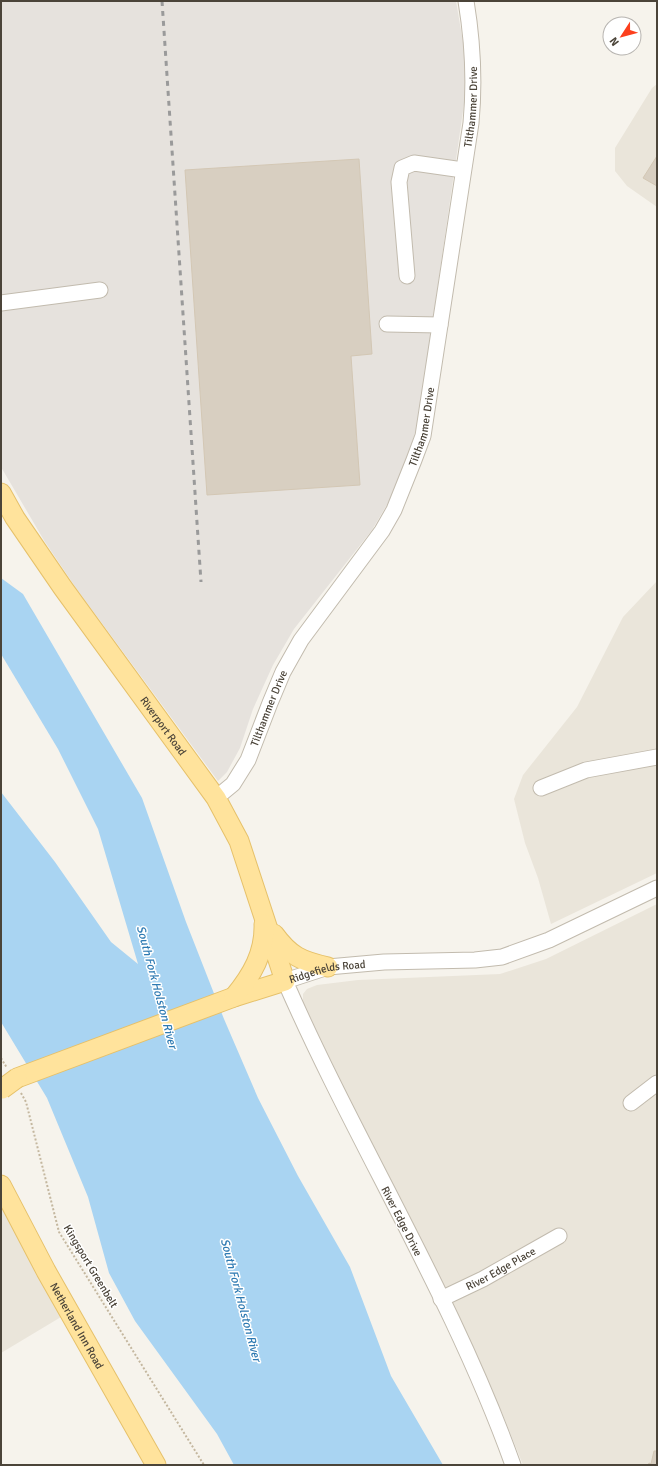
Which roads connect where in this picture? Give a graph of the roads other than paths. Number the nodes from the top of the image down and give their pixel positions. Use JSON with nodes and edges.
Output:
{"nodes":[{"id":1,"x":466,"y":1,"type":"edge"},
{"id":2,"x":463,"y":170,"type":"junction"},
{"id":3,"x":407,"y":276,"type":"dead end"},
{"id":4,"x":100,"y":290,"type":"dead end"},
{"id":5,"x":1,"y":303,"type":"edge"},
{"id":6,"x":387,"y":324,"type":"dead end"},
{"id":7,"x":440,"y":325,"type":"junction"},
{"id":8,"x":1,"y":493,"type":"edge"},
{"id":9,"x":657,"y":757,"type":"edge"},
{"id":10,"x":541,"y":788,"type":"dead end"},
{"id":11,"x":216,"y":798,"type":"junction"},
{"id":12,"x":657,"y":888,"type":"edge"},
{"id":13,"x":264,"y":913,"type":"junction"},
{"id":14,"x":328,"y":967,"type":"junction"},
{"id":15,"x":285,"y":981,"type":"junction"},
{"id":16,"x":234,"y":997,"type":"junction"},
{"id":17,"x":7,"y":1083,"type":"edge"},
{"id":18,"x":657,"y":1083,"type":"edge"},
{"id":19,"x":631,"y":1103,"type":"dead end"},
{"id":20,"x":4,"y":1197,"type":"edge"},
{"id":21,"x":559,"y":1236,"type":"dead end"},
{"id":22,"x":441,"y":1299,"type":"junction"},
{"id":23,"x":156,"y":1465,"type":"edge"},
{"id":24,"x":512,"y":1465,"type":"edge"}],
"edges":[{"from":1,"to":2,"type":"street","name":"Tilthammer Drive"},
{"from":2,"to":3,"type":"street"},
{"from":2,"to":7,"type":"street","name":"Tilthammer Drive"},
{"from":4,"to":5,"type":"street"},
{"from":6,"to":7,"type":"street"},
{"from":7,"to":11,"type":"street","name":"Tilthammer Drive"},
{"from":8,"to":11,"type":"main road","name":"Riverport Road"},
{"from":9,"to":10,"type":"street"},
{"from":11,"to":13,"type":"main road","name":"Riverport Road"},
{"from":12,"to":14,"type":"street","name":"Ridgefields Road"},
{"from":13,"to":14,"type":"main road"},
{"from":13,"to":15,"type":"main road","name":"Riverport Road"},
{"from":13,"to":16,"type":"main road"},
{"from":14,"to":15,"type":"street","name":"Ridgefields Road"},
{"from":15,"to":16,"type":"main road","name":"Ridgefields Road"},
{"from":15,"to":22,"type":"street","name":"River Edge Drive"},
{"from":16,"to":17,"type":"main road","name":"Ridgefields Road"},
{"from":18,"to":19,"type":"street"},
{"from":20,"to":23,"type":"main road","name":"Netherland Inn Road"},
{"from":21,"to":22,"type":"street","name":"River Edge Place"},
{"from":22,"to":24,"type":"street","name":"River Edge Drive"}]}
